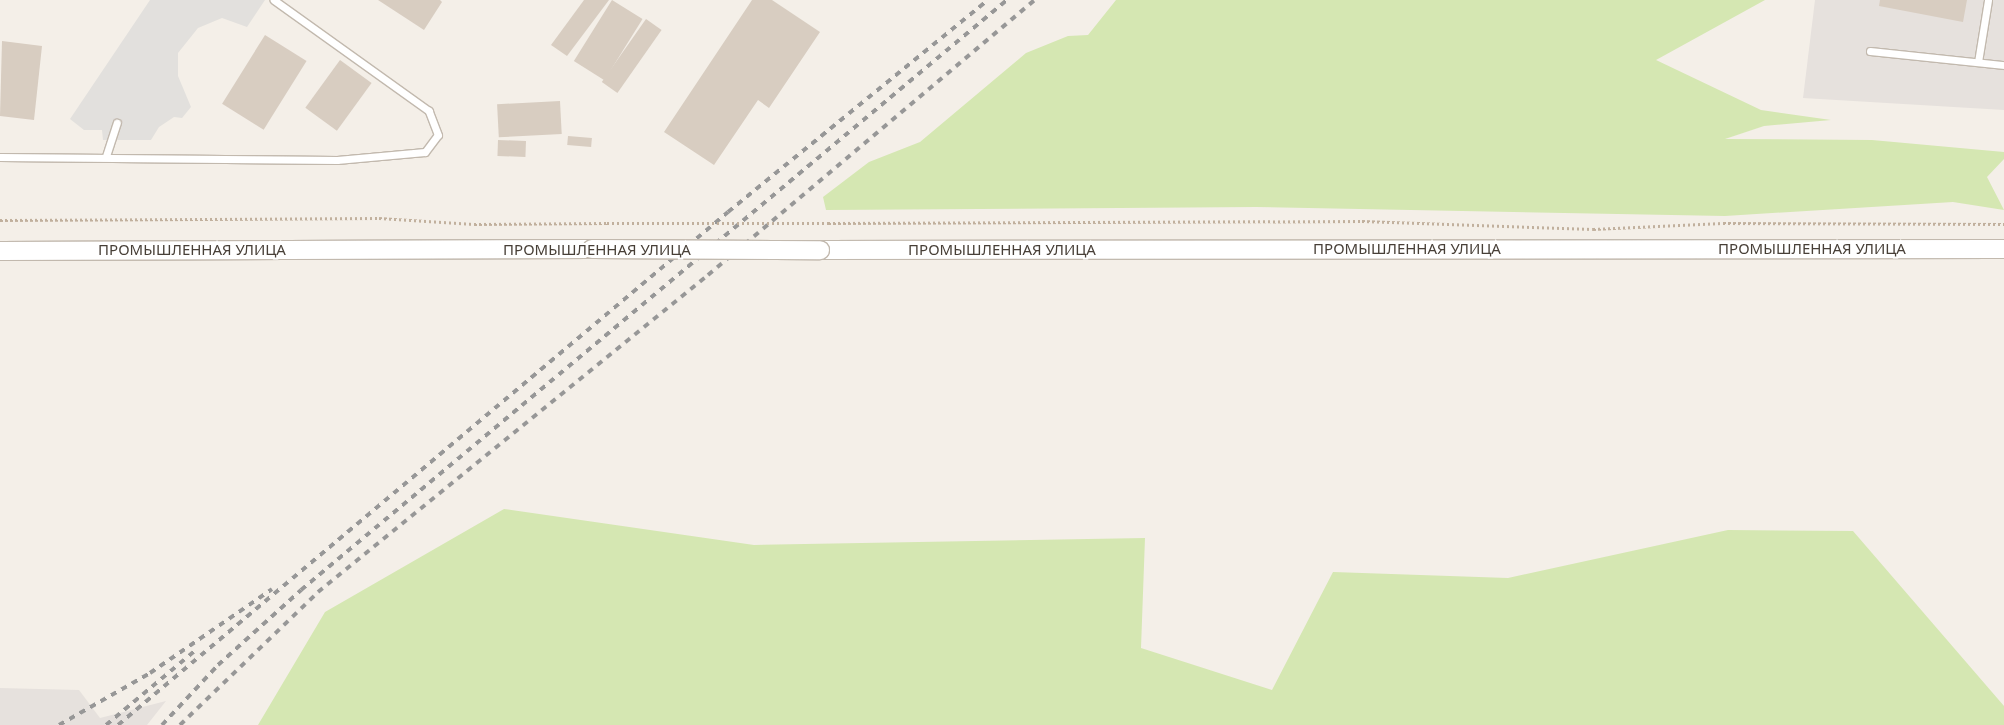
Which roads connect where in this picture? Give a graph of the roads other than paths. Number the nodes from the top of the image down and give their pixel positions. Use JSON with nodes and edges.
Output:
{"nodes":[{"id":1,"x":274,"y":0,"type":"edge"},
{"id":2,"x":1988,"y":0,"type":"edge"},
{"id":3,"x":1870,"y":51,"type":"dead end"},
{"id":4,"x":1978,"y":62,"type":"junction"},
{"id":5,"x":2004,"y":65,"type":"edge"},
{"id":6,"x":118,"y":123,"type":"dead end"},
{"id":7,"x":106,"y":156,"type":"junction"},
{"id":8,"x":0,"y":157,"type":"edge"},
{"id":9,"x":2004,"y":249,"type":"edge"},
{"id":10,"x":0,"y":251,"type":"edge"}],
"edges":[{"from":1,"to":7,"type":"lane"},
{"from":2,"to":4,"type":"lane"},
{"from":3,"to":4,"type":"lane"},
{"from":4,"to":5,"type":"lane"},
{"from":6,"to":7,"type":"lane"},
{"from":7,"to":8,"type":"lane"},
{"from":9,"to":10,"type":"street","name":"ПРОМЫШЛЕННАЯ УЛИЦА","bridge":true}]}
